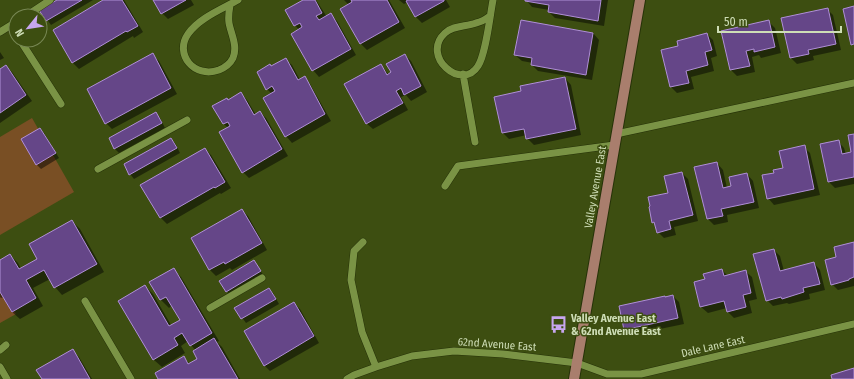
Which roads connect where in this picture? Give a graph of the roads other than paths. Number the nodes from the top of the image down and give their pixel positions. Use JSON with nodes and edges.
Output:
{"nodes":[{"id":1,"x":50,"y":0,"type":"edge"},
{"id":2,"x":238,"y":0,"type":"edge"},
{"id":3,"x":493,"y":0,"type":"edge"},
{"id":4,"x":640,"y":0,"type":"edge"},
{"id":5,"x":230,"y":4,"type":"junction"},
{"id":6,"x":38,"y":8,"type":"edge"},
{"id":7,"x":490,"y":16,"type":"junction"},
{"id":8,"x":25,"y":48,"type":"edge"},
{"id":9,"x":463,"y":74,"type":"junction"},
{"id":10,"x":854,"y":83,"type":"edge"},
{"id":11,"x":61,"y":104,"type":"dead end"},
{"id":12,"x":187,"y":120,"type":"dead end"},
{"id":13,"x":616,"y":134,"type":"junction"},
{"id":14,"x":475,"y":142,"type":"dead end"},
{"id":15,"x":614,"y":145,"type":"junction"},
{"id":16,"x":98,"y":169,"type":"dead end"},
{"id":17,"x":445,"y":186,"type":"dead end"},
{"id":18,"x":363,"y":242,"type":"dead end"},
{"id":19,"x":262,"y":278,"type":"dead end"},
{"id":20,"x":85,"y":301,"type":"dead end"},
{"id":21,"x":210,"y":308,"type":"dead end"},
{"id":22,"x":854,"y":324,"type":"edge"},
{"id":23,"x":6,"y":345,"type":"dead end"},
{"id":24,"x":0,"y":350,"type":"edge"},
{"id":25,"x":577,"y":363,"type":"junction"},
{"id":26,"x":0,"y":366,"type":"edge"},
{"id":27,"x":376,"y":367,"type":"junction"},
{"id":28,"x":356,"y":377,"type":"edge"},
{"id":29,"x":7,"y":379,"type":"edge"},
{"id":30,"x":131,"y":379,"type":"edge"},
{"id":31,"x":347,"y":379,"type":"edge"},
{"id":32,"x":574,"y":379,"type":"edge"}],
"edges":[{"from":1,"to":6,"type":"street"},
{"from":2,"to":5,"type":"street"},
{"from":3,"to":7,"type":"street"},
{"from":4,"to":13,"type":"main road","name":"Valley Avenue East"},
{"from":5,"to":5,"type":"street"},
{"from":7,"to":9,"type":"street"},
{"from":7,"to":9,"type":"street"},
{"from":8,"to":11,"type":"street"},
{"from":9,"to":14,"type":"street"},
{"from":10,"to":13,"type":"street"},
{"from":12,"to":16,"type":"street"},
{"from":13,"to":15,"type":"main road","name":"Valley Avenue East"},
{"from":15,"to":17,"type":"street"},
{"from":15,"to":25,"type":"main road","name":"Valley Avenue East"},
{"from":18,"to":27,"type":"street"},
{"from":19,"to":21,"type":"street"},
{"from":20,"to":30,"type":"street"},
{"from":22,"to":25,"type":"street","name":"Dale Lane East"},
{"from":23,"to":24,"type":"street"},
{"from":25,"to":27,"type":"street","name":"62nd Avenue East"},
{"from":25,"to":32,"type":"main road","name":"Valley Avenue East"},
{"from":26,"to":29,"type":"street"},
{"from":27,"to":28,"type":"street","name":"62nd Avenue East"},
{"from":28,"to":31,"type":"street","name":"62nd Avenue East"}]}
